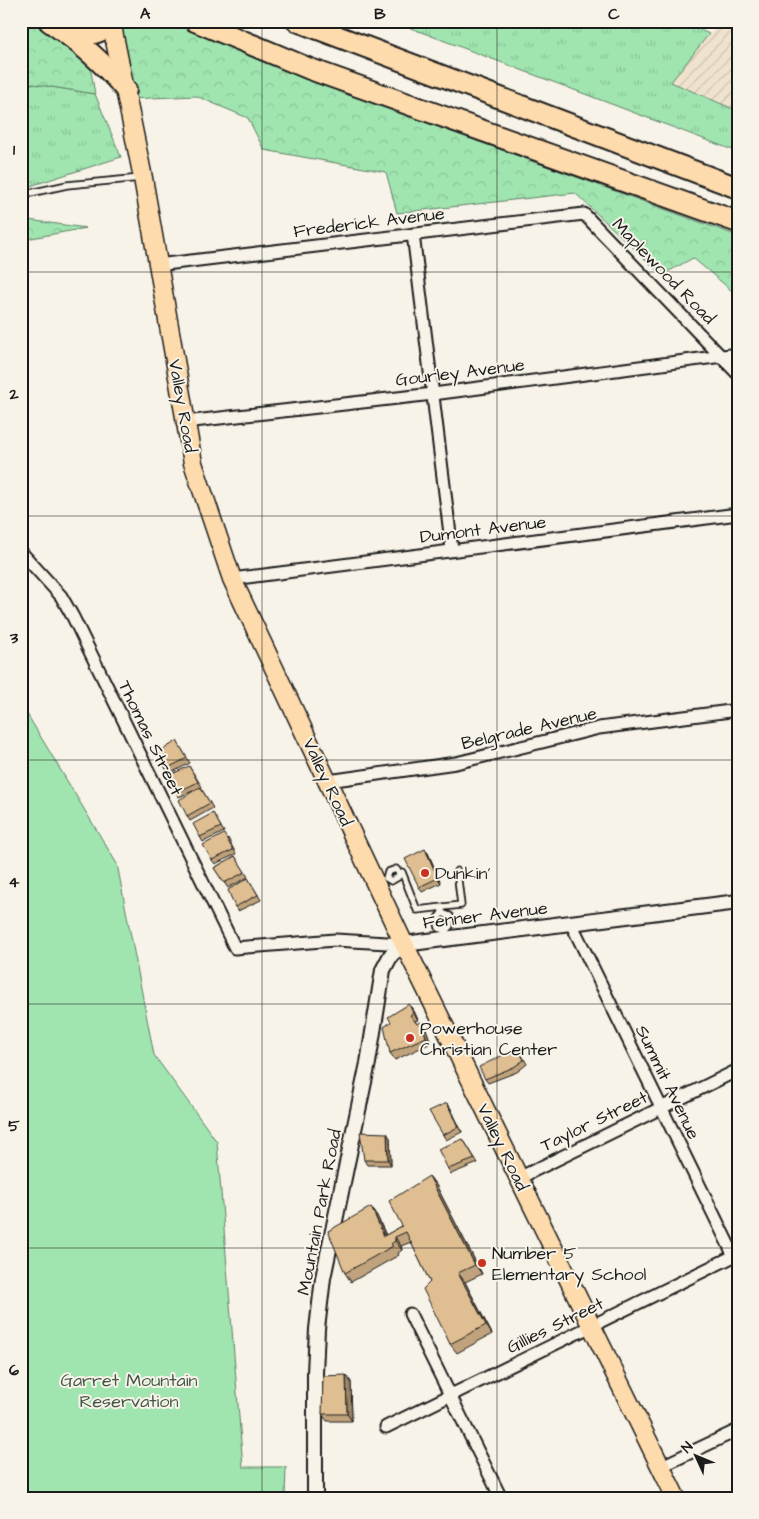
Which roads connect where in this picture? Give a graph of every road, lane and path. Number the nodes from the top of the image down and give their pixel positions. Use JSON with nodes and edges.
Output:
{"nodes":[{"id":1,"x":49,"y":21,"type":"edge"},
{"id":2,"x":195,"y":21,"type":"edge"},
{"id":3,"x":297,"y":21,"type":"edge"},
{"id":4,"x":111,"y":23,"type":"edge"},
{"id":5,"x":68,"y":34,"type":"junction"},
{"id":6,"x":126,"y":90,"type":"junction"},
{"id":7,"x":143,"y":178,"type":"junction"},
{"id":8,"x":738,"y":188,"type":"edge"},
{"id":9,"x":21,"y":195,"type":"edge"},
{"id":10,"x":584,"y":214,"type":"joint"},
{"id":11,"x":738,"y":222,"type":"edge"},
{"id":12,"x":413,"y":234,"type":"junction"},
{"id":13,"x":158,"y":264,"type":"junction"},
{"id":14,"x":738,"y":354,"type":"edge"},
{"id":15,"x":720,"y":356,"type":"junction"},
{"id":16,"x":738,"y":374,"type":"edge"},
{"id":17,"x":433,"y":394,"type":"junction"},
{"id":18,"x":185,"y":422,"type":"junction"},
{"id":19,"x":738,"y":514,"type":"edge"},
{"id":20,"x":452,"y":550,"type":"junction"},
{"id":21,"x":21,"y":552,"type":"edge"},
{"id":22,"x":232,"y":579,"type":"junction"},
{"id":23,"x":738,"y":710,"type":"edge"},
{"id":24,"x":328,"y":781,"type":"junction"},
{"id":25,"x":457,"y":871,"type":"dead end"},
{"id":26,"x":381,"y":880,"type":"junction"},
{"id":27,"x":737,"y":903,"type":"edge"},
{"id":28,"x":442,"y":910,"type":"junction"},
{"id":29,"x":571,"y":923,"type":"junction"},
{"id":30,"x":446,"y":934,"type":"junction"},
{"id":31,"x":404,"y":944,"type":"junction"},
{"id":32,"x":235,"y":948,"type":"joint"},
{"id":33,"x":738,"y":1070,"type":"edge"},
{"id":34,"x":661,"y":1108,"type":"junction"},
{"id":35,"x":519,"y":1178,"type":"junction"},
{"id":36,"x":736,"y":1255,"type":"edge"},
{"id":37,"x":410,"y":1314,"type":"dead end"},
{"id":38,"x":590,"y":1327,"type":"junction"},
{"id":39,"x":450,"y":1397,"type":"junction"},
{"id":40,"x":386,"y":1427,"type":"dead end"},
{"id":41,"x":738,"y":1430,"type":"edge"},
{"id":42,"x":662,"y":1466,"type":"junction"},
{"id":43,"x":315,"y":1498,"type":"edge"},
{"id":44,"x":501,"y":1498,"type":"edge"},
{"id":45,"x":676,"y":1498,"type":"edge"}],
"edges":[{"from":1,"to":5,"type":"highway"},
{"from":2,"to":11,"type":"highway"},
{"from":3,"to":8,"type":"highway"},
{"from":4,"to":5,"type":"highway"},
{"from":4,"to":6,"type":"main road","name":"Valley Road"},
{"from":5,"to":6,"type":"highway"},
{"from":6,"to":7,"type":"main road","name":"Valley Road"},
{"from":7,"to":9,"type":"lane"},
{"from":7,"to":13,"type":"main road","name":"Valley Road"},
{"from":10,"to":12,"type":"street","name":"Frederick Avenue"},
{"from":10,"to":15,"type":"street","name":"Maplewood Road"},
{"from":12,"to":13,"type":"street","name":"Frederick Avenue"},
{"from":12,"to":17,"type":"street"},
{"from":13,"to":18,"type":"main road","name":"Valley Road"},
{"from":14,"to":15,"type":"street","name":"Gourley Avenue"},
{"from":15,"to":16,"type":"street","name":"Maplewood Road"},
{"from":15,"to":17,"type":"street","name":"Gourley Avenue"},
{"from":17,"to":18,"type":"street","name":"Gourley Avenue"},
{"from":17,"to":20,"type":"street"},
{"from":18,"to":22,"type":"main road","name":"Valley Road"},
{"from":19,"to":20,"type":"street","name":"Dumont Avenue"},
{"from":20,"to":22,"type":"street","name":"Dumont Avenue"},
{"from":21,"to":32,"type":"street","name":"Thomas Street"},
{"from":22,"to":24,"type":"main road","name":"Valley Road"},
{"from":23,"to":24,"type":"street","name":"Belgrade Avenue"},
{"from":24,"to":26,"type":"main road","name":"Valley Road"},
{"from":25,"to":28,"type":"lane"},
{"from":26,"to":28,"type":"lane"},
{"from":26,"to":31,"type":"main road","name":"Valley Road"},
{"from":27,"to":29,"type":"street","name":"Fenner Avenue"},
{"from":28,"to":30,"type":"lane"},
{"from":29,"to":30,"type":"street","name":"Fenner Avenue"},
{"from":29,"to":34,"type":"street","name":"Summit Avenue"},
{"from":30,"to":31,"type":"street","name":"Fenner Avenue"},
{"from":31,"to":32,"type":"street","name":"Fenner Avenue"},
{"from":31,"to":35,"type":"main road","name":"Valley Road"},
{"from":31,"to":43,"type":"street","name":"Mountain Park Road"},
{"from":33,"to":34,"type":"street","name":"Taylor Street"},
{"from":34,"to":35,"type":"street","name":"Taylor Street"},
{"from":34,"to":36,"type":"street","name":"Summit Avenue"},
{"from":35,"to":38,"type":"main road","name":"Valley Road"},
{"from":36,"to":38,"type":"street","name":"Gillies Street"},
{"from":37,"to":39,"type":"street"},
{"from":38,"to":39,"type":"street","name":"Gillies Street"},
{"from":38,"to":42,"type":"main road","name":"Valley Road"},
{"from":39,"to":40,"type":"street","name":"Gillies Street"},
{"from":39,"to":44,"type":"street"},
{"from":41,"to":42,"type":"street"},
{"from":42,"to":45,"type":"main road","name":"Valley Road"}]}
